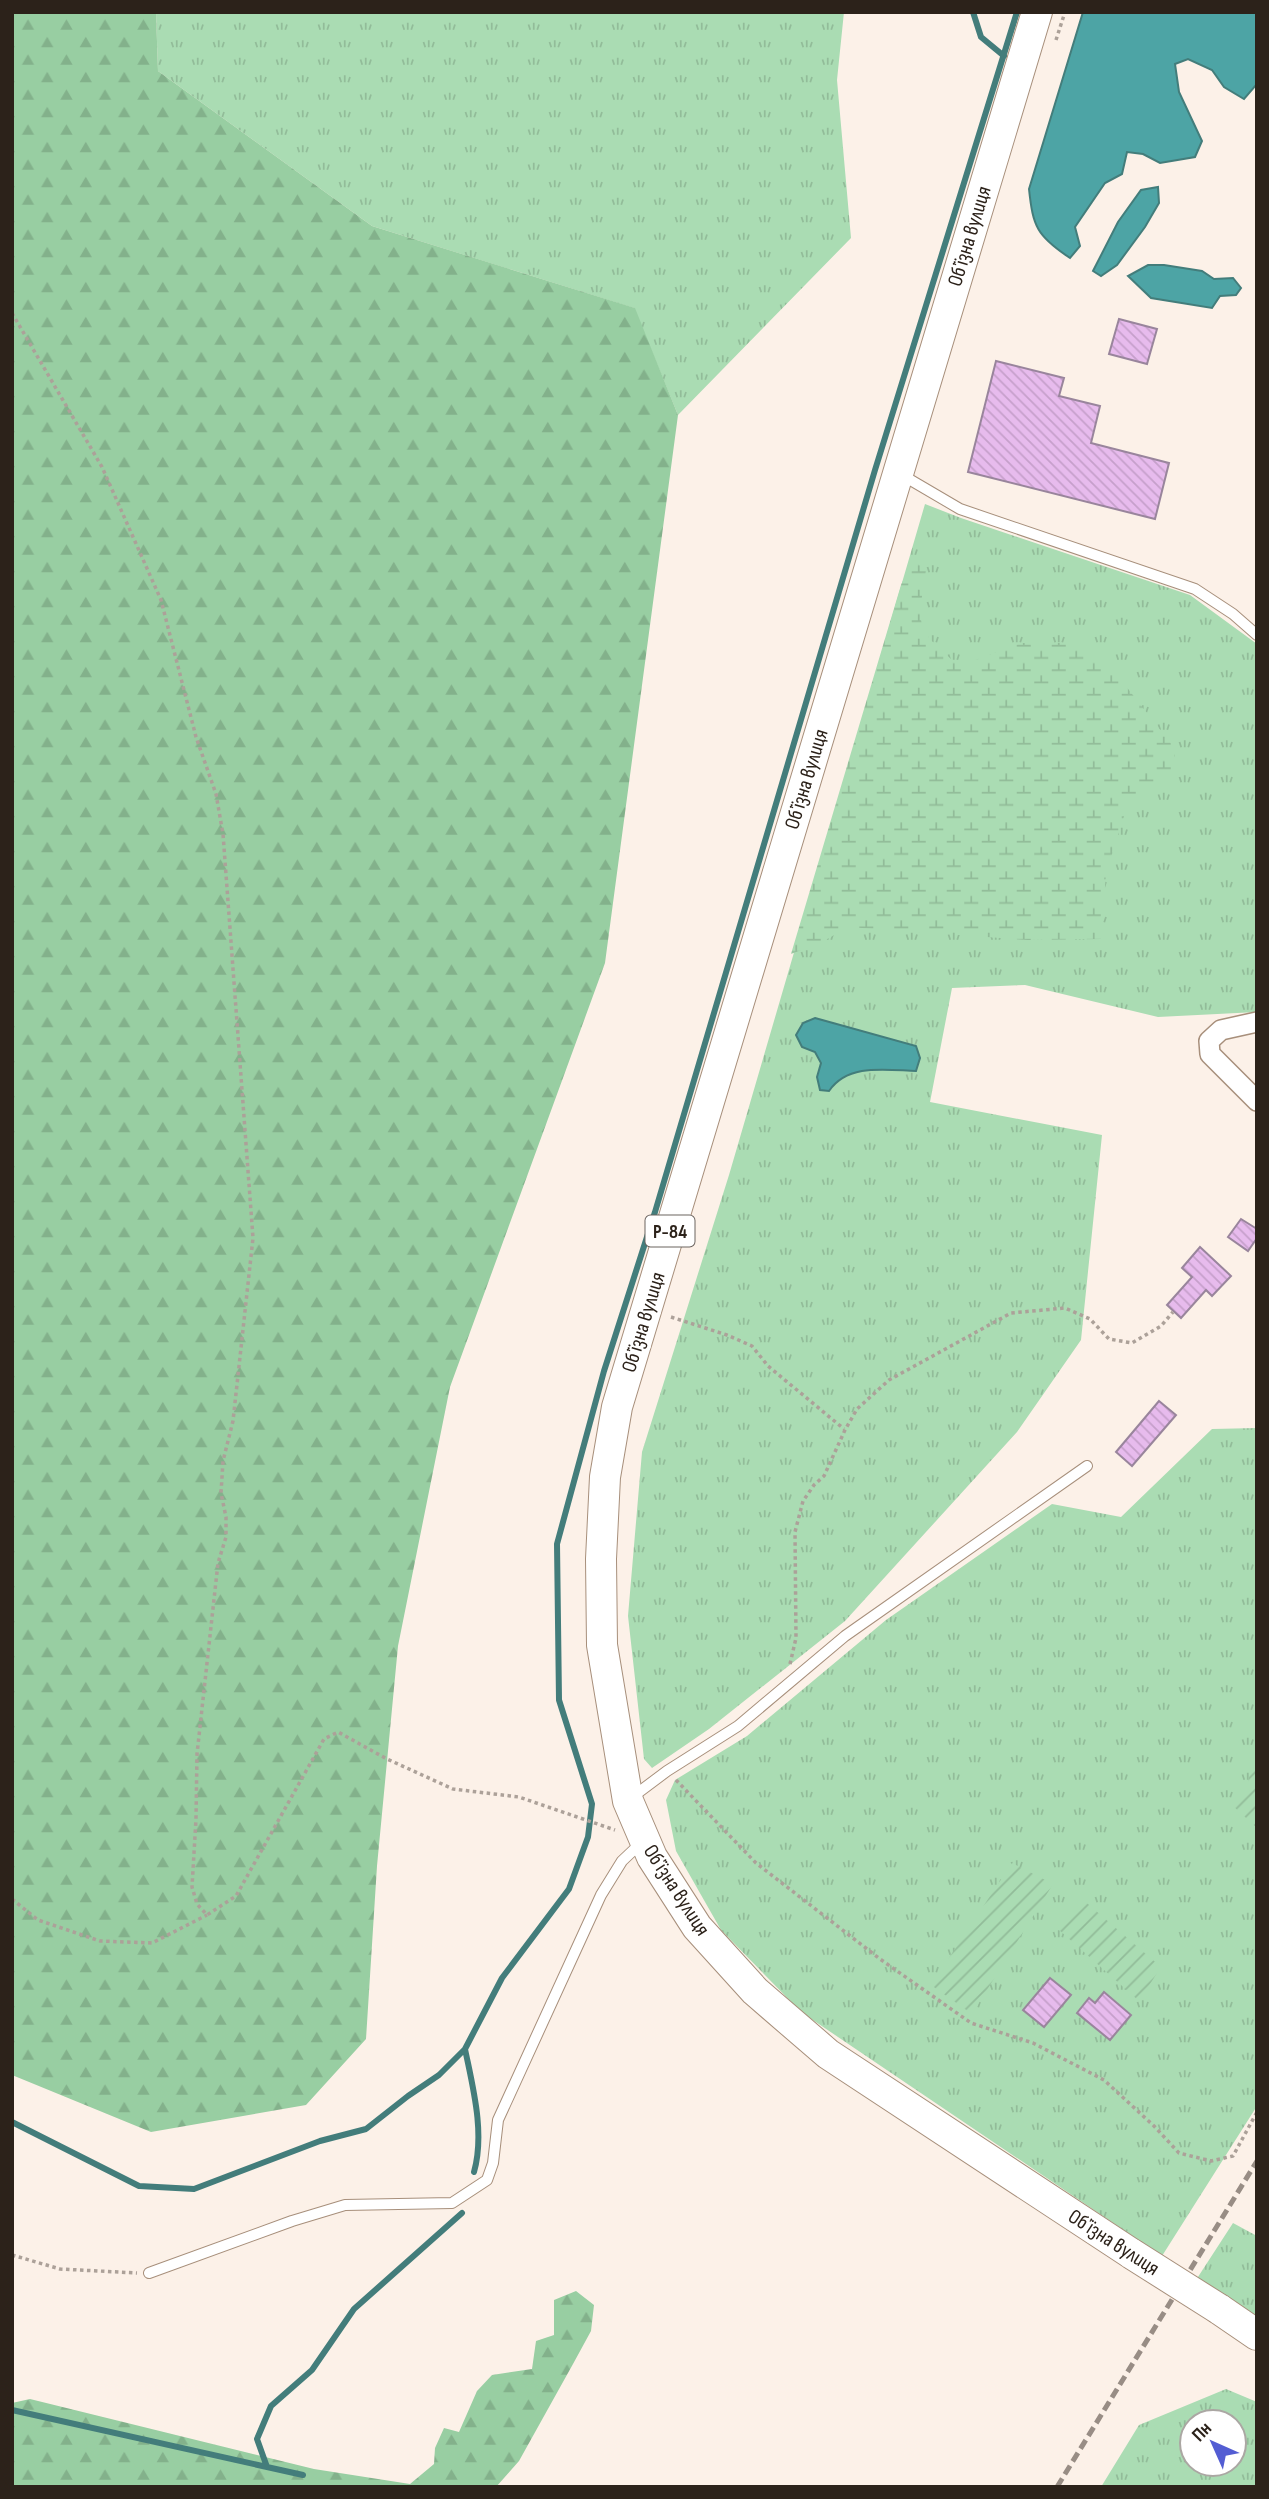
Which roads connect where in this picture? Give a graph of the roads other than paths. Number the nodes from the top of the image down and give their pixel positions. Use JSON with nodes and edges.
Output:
{"nodes":[{"id":1,"x":1037,"y":12,"type":"edge"},
{"id":2,"x":898,"y":472,"type":"junction"},
{"id":3,"x":1257,"y":635,"type":"edge"},
{"id":4,"x":1257,"y":1022,"type":"edge"},
{"id":5,"x":1257,"y":1101,"type":"edge"},
{"id":6,"x":1087,"y":1466,"type":"dead end"},
{"id":7,"x":628,"y":1801,"type":"junction"},
{"id":8,"x":644,"y":1840,"type":"junction"},
{"id":9,"x":149,"y":2273,"type":"road end"},
{"id":10,"x":1257,"y":2335,"type":"edge"}],
"edges":[{"from":1,"to":2,"type":"main road","name":"Обʼїзна вулиця","number":"Р-84"},
{"from":2,"to":3,"type":"lane"},
{"from":2,"to":7,"type":"main road","name":"Обʼїзна вулиця","number":"Р-84"},
{"from":4,"to":5,"type":"street"},
{"from":6,"to":7,"type":"lane"},
{"from":7,"to":8,"type":"main road","name":"Обʼїзна вулиця","number":"Р-84"},
{"from":8,"to":9,"type":"lane"},
{"from":8,"to":10,"type":"main road","name":"Обʼїзна вулиця","number":"Р-84","bridge":true}]}
